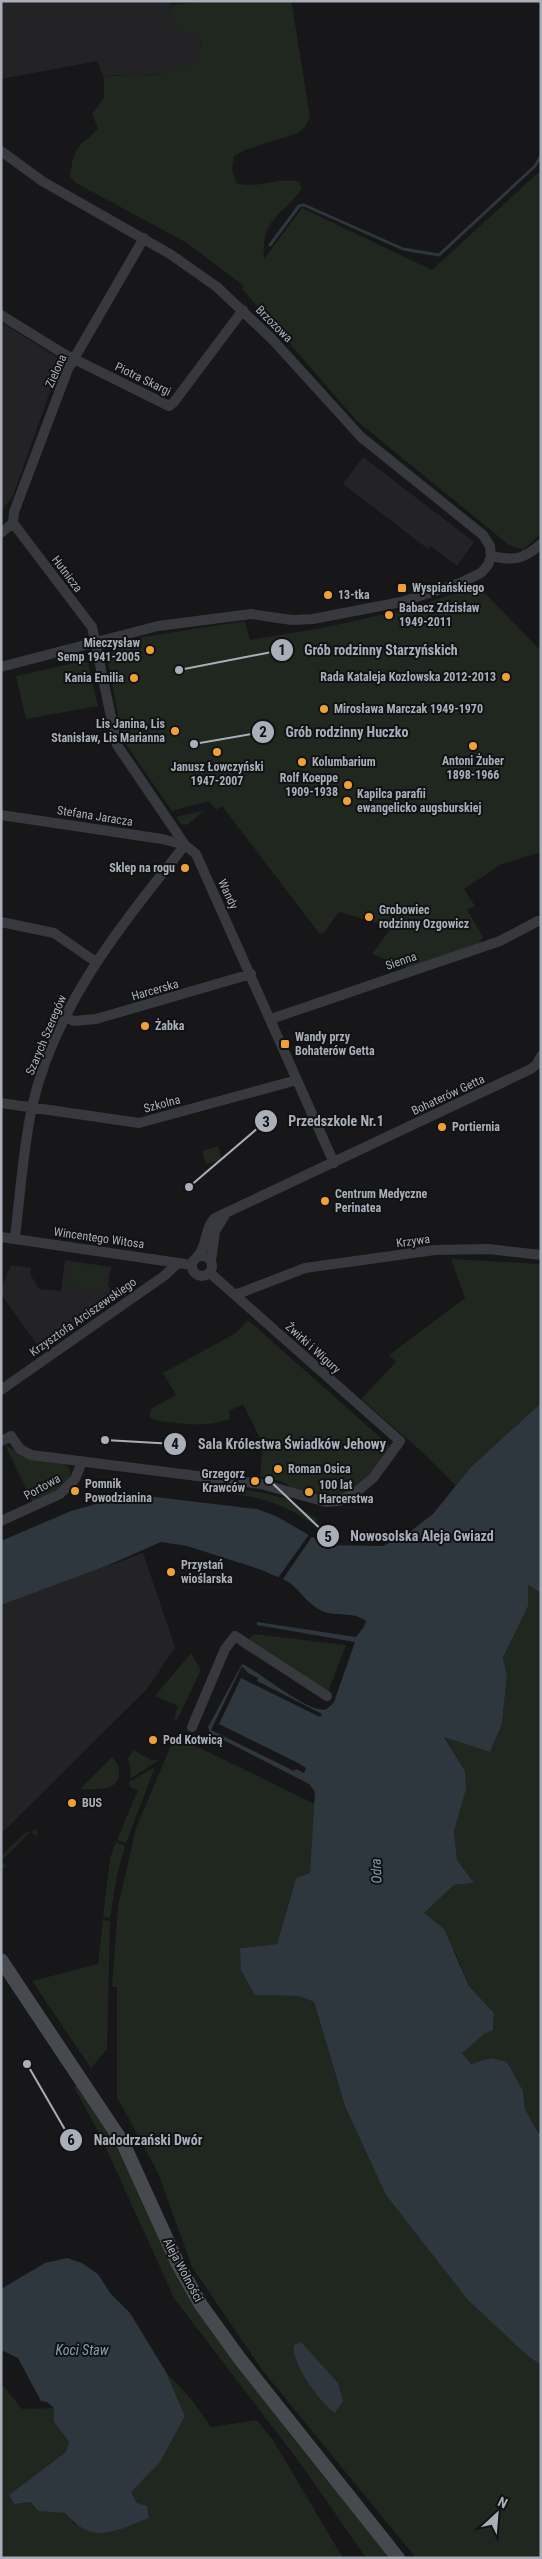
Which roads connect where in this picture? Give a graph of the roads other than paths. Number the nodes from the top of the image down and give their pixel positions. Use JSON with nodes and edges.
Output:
{"nodes":[{"id":1,"x":1,"y":151,"type":"edge"},
{"id":2,"x":144,"y":238,"type":"junction"},
{"id":3,"x":243,"y":310,"type":"junction"},
{"id":4,"x":1,"y":315,"type":"edge"},
{"id":5,"x":74,"y":358,"type":"junction"},
{"id":6,"x":13,"y":523,"type":"junction"},
{"id":7,"x":1,"y":533,"type":"edge"},
{"id":8,"x":541,"y":544,"type":"edge"},
{"id":9,"x":490,"y":556,"type":"junction"},
{"id":10,"x":96,"y":643,"type":"junction"},
{"id":11,"x":1,"y":667,"type":"edge"},
{"id":12,"x":1,"y":814,"type":"edge"},
{"id":13,"x":185,"y":845,"type":"junction"},
{"id":14,"x":1,"y":922,"type":"edge"},
{"id":15,"x":538,"y":922,"type":"dead end"},
{"id":16,"x":96,"y":962,"type":"junction"},
{"id":17,"x":251,"y":974,"type":"junction"},
{"id":18,"x":65,"y":1017,"type":"junction"},
{"id":19,"x":271,"y":1020,"type":"junction"},
{"id":20,"x":541,"y":1057,"type":"edge"},
{"id":21,"x":297,"y":1080,"type":"junction"},
{"id":22,"x":1,"y":1103,"type":"edge"},
{"id":23,"x":32,"y":1107,"type":"junction"},
{"id":24,"x":334,"y":1163,"type":"junction"},
{"id":25,"x":225,"y":1215,"type":"junction"},
{"id":26,"x":1,"y":1237,"type":"edge"},
{"id":27,"x":15,"y":1238,"type":"junction"},
{"id":28,"x":541,"y":1255,"type":"edge"},
{"id":29,"x":195,"y":1261,"type":"junction"},
{"id":30,"x":211,"y":1261,"type":"junction"},
{"id":31,"x":178,"y":1263,"type":"junction"},
{"id":32,"x":210,"y":1273,"type":"junction"},
{"id":33,"x":235,"y":1295,"type":"junction"},
{"id":34,"x":1,"y":1390,"type":"edge"},
{"id":35,"x":1,"y":1441,"type":"edge"},
{"id":36,"x":82,"y":1462,"type":"junction"},
{"id":37,"x":1,"y":1521,"type":"edge"},
{"id":38,"x":327,"y":1696,"type":"dead end"},
{"id":39,"x":192,"y":1727,"type":"dead end"},
{"id":40,"x":1,"y":1960,"type":"edge"},
{"id":41,"x":398,"y":2558,"type":"edge"}],
"edges":[{"from":1,"to":2,"type":"street","name":"Brzozowa"},
{"from":2,"to":3,"type":"street","name":"Brzozowa"},
{"from":2,"to":5,"type":"street","name":"Zielona"},
{"from":3,"to":5,"type":"street","name":"Piotra Skargi"},
{"from":3,"to":9,"type":"street","name":"Brzozowa"},
{"from":4,"to":5,"type":"street","name":"Piotra Skargi"},
{"from":5,"to":6,"type":"street","name":"Zielona"},
{"from":6,"to":7,"type":"street"},
{"from":6,"to":10,"type":"street","name":"Hutnicza"},
{"from":8,"to":9,"type":"street"},
{"from":9,"to":10,"type":"street"},
{"from":10,"to":11,"type":"street"},
{"from":10,"to":13,"type":"street","name":"Wandy"},
{"from":12,"to":13,"type":"street","name":"Stefana Jaracza"},
{"from":13,"to":16,"type":"street","name":"Szarych Szeregów"},
{"from":13,"to":17,"type":"street","name":"Wandy"},
{"from":14,"to":16,"type":"street"},
{"from":15,"to":19,"type":"street","name":"Sienna"},
{"from":16,"to":18,"type":"street","name":"Szarych Szeregów"},
{"from":17,"to":18,"type":"street","name":"Harcerska"},
{"from":17,"to":19,"type":"street","name":"Wandy"},
{"from":18,"to":23,"type":"street","name":"Szarych Szeregów"},
{"from":19,"to":21,"type":"street","name":"Wandy"},
{"from":20,"to":24,"type":"street","name":"Bohaterów Getta"},
{"from":21,"to":23,"type":"street","name":"Szkolna"},
{"from":21,"to":24,"type":"street","name":"Wandy"},
{"from":22,"to":23,"type":"street","name":"Szkolna"},
{"from":23,"to":27,"type":"street","name":"Szarych Szeregów"},
{"from":24,"to":25,"type":"street","name":"Bohaterów Getta"},
{"from":25,"to":29,"type":"street","name":"Bohaterów Getta"},
{"from":25,"to":30,"type":"street"},
{"from":26,"to":27,"type":"street","name":"Wincentego Witosa"},
{"from":27,"to":31,"type":"street","name":"Wincentego Witosa"},
{"from":28,"to":33,"type":"street","name":"Krzywa"},
{"from":29,"to":30,"type":"street"},
{"from":29,"to":31,"type":"street","name":"Wincentego Witosa"},
{"from":29,"to":32,"type":"street"},
{"from":30,"to":32,"type":"street"},
{"from":31,"to":34,"type":"street","name":"Krzysztofa Arciszewskiego"},
{"from":32,"to":33,"type":"street","name":"Żwirki i Wigury"},
{"from":33,"to":36,"type":"street","name":"Żwirki i Wigury"},
{"from":35,"to":36,"type":"street"},
{"from":36,"to":37,"type":"street","name":"Portowa"},
{"from":38,"to":39,"type":"street"},
{"from":40,"to":41,"type":"street","name":"Aleja Wolności"}]}
